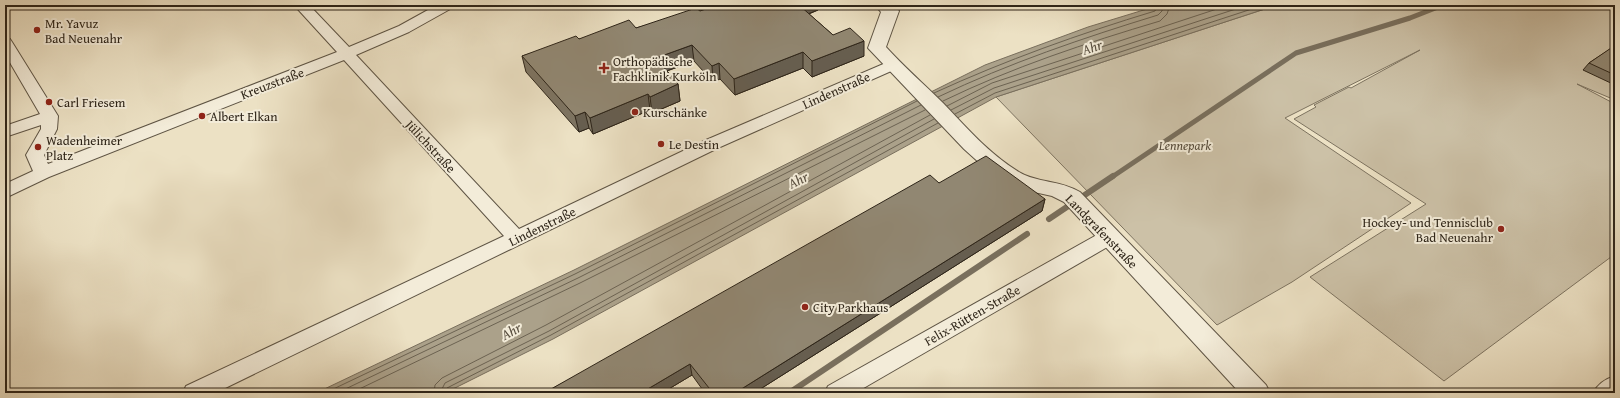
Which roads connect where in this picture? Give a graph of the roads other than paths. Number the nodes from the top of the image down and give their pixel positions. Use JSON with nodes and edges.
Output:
{"nodes":[{"id":1,"x":301,"y":5,"type":"edge"},
{"id":2,"x":447,"y":5,"type":"edge"},
{"id":3,"x":884,"y":5,"type":"edge"},
{"id":4,"x":5,"y":42,"type":"edge"},
{"id":5,"x":346,"y":54,"type":"junction"},
{"id":6,"x":893,"y":65,"type":"junction"},
{"id":7,"x":50,"y":116,"type":"junction"},
{"id":8,"x":5,"y":132,"type":"edge"},
{"id":9,"x":43,"y":173,"type":"junction"},
{"id":10,"x":5,"y":192,"type":"edge"},
{"id":11,"x":1109,"y":237,"type":"junction"},
{"id":12,"x":517,"y":238,"type":"junction"},
{"id":13,"x":1615,"y":385,"type":"edge"},
{"id":14,"x":1249,"y":390,"type":"edge"},
{"id":15,"x":194,"y":393,"type":"edge"},
{"id":16,"x":836,"y":393,"type":"edge"},
{"id":17,"x":1604,"y":393,"type":"edge"}],
"edges":[{"from":1,"to":5,"type":"street","name":"Jülichstraße"},
{"from":2,"to":5,"type":"street","name":"Kreuzstraße"},
{"from":3,"to":6,"type":"street","name":"Landgrafenstraße"},
{"from":4,"to":7,"type":"street"},
{"from":5,"to":9,"type":"street","name":"Kreuzstraße"},
{"from":5,"to":12,"type":"street","name":"Jülichstraße"},
{"from":6,"to":11,"type":"street","name":"Landgrafenstraße"},
{"from":6,"to":12,"type":"street","name":"Lindenstraße"},
{"from":7,"to":8,"type":"street"},
{"from":7,"to":9,"type":"street"},
{"from":9,"to":10,"type":"street","name":"Kreuzstraße"},
{"from":11,"to":14,"type":"street","name":"Landgrafenstraße"},
{"from":11,"to":16,"type":"street","name":"Felix-Rütten-Straße"},
{"from":12,"to":15,"type":"street","name":"Lindenstraße"},
{"from":13,"to":17,"type":"street"}]}
